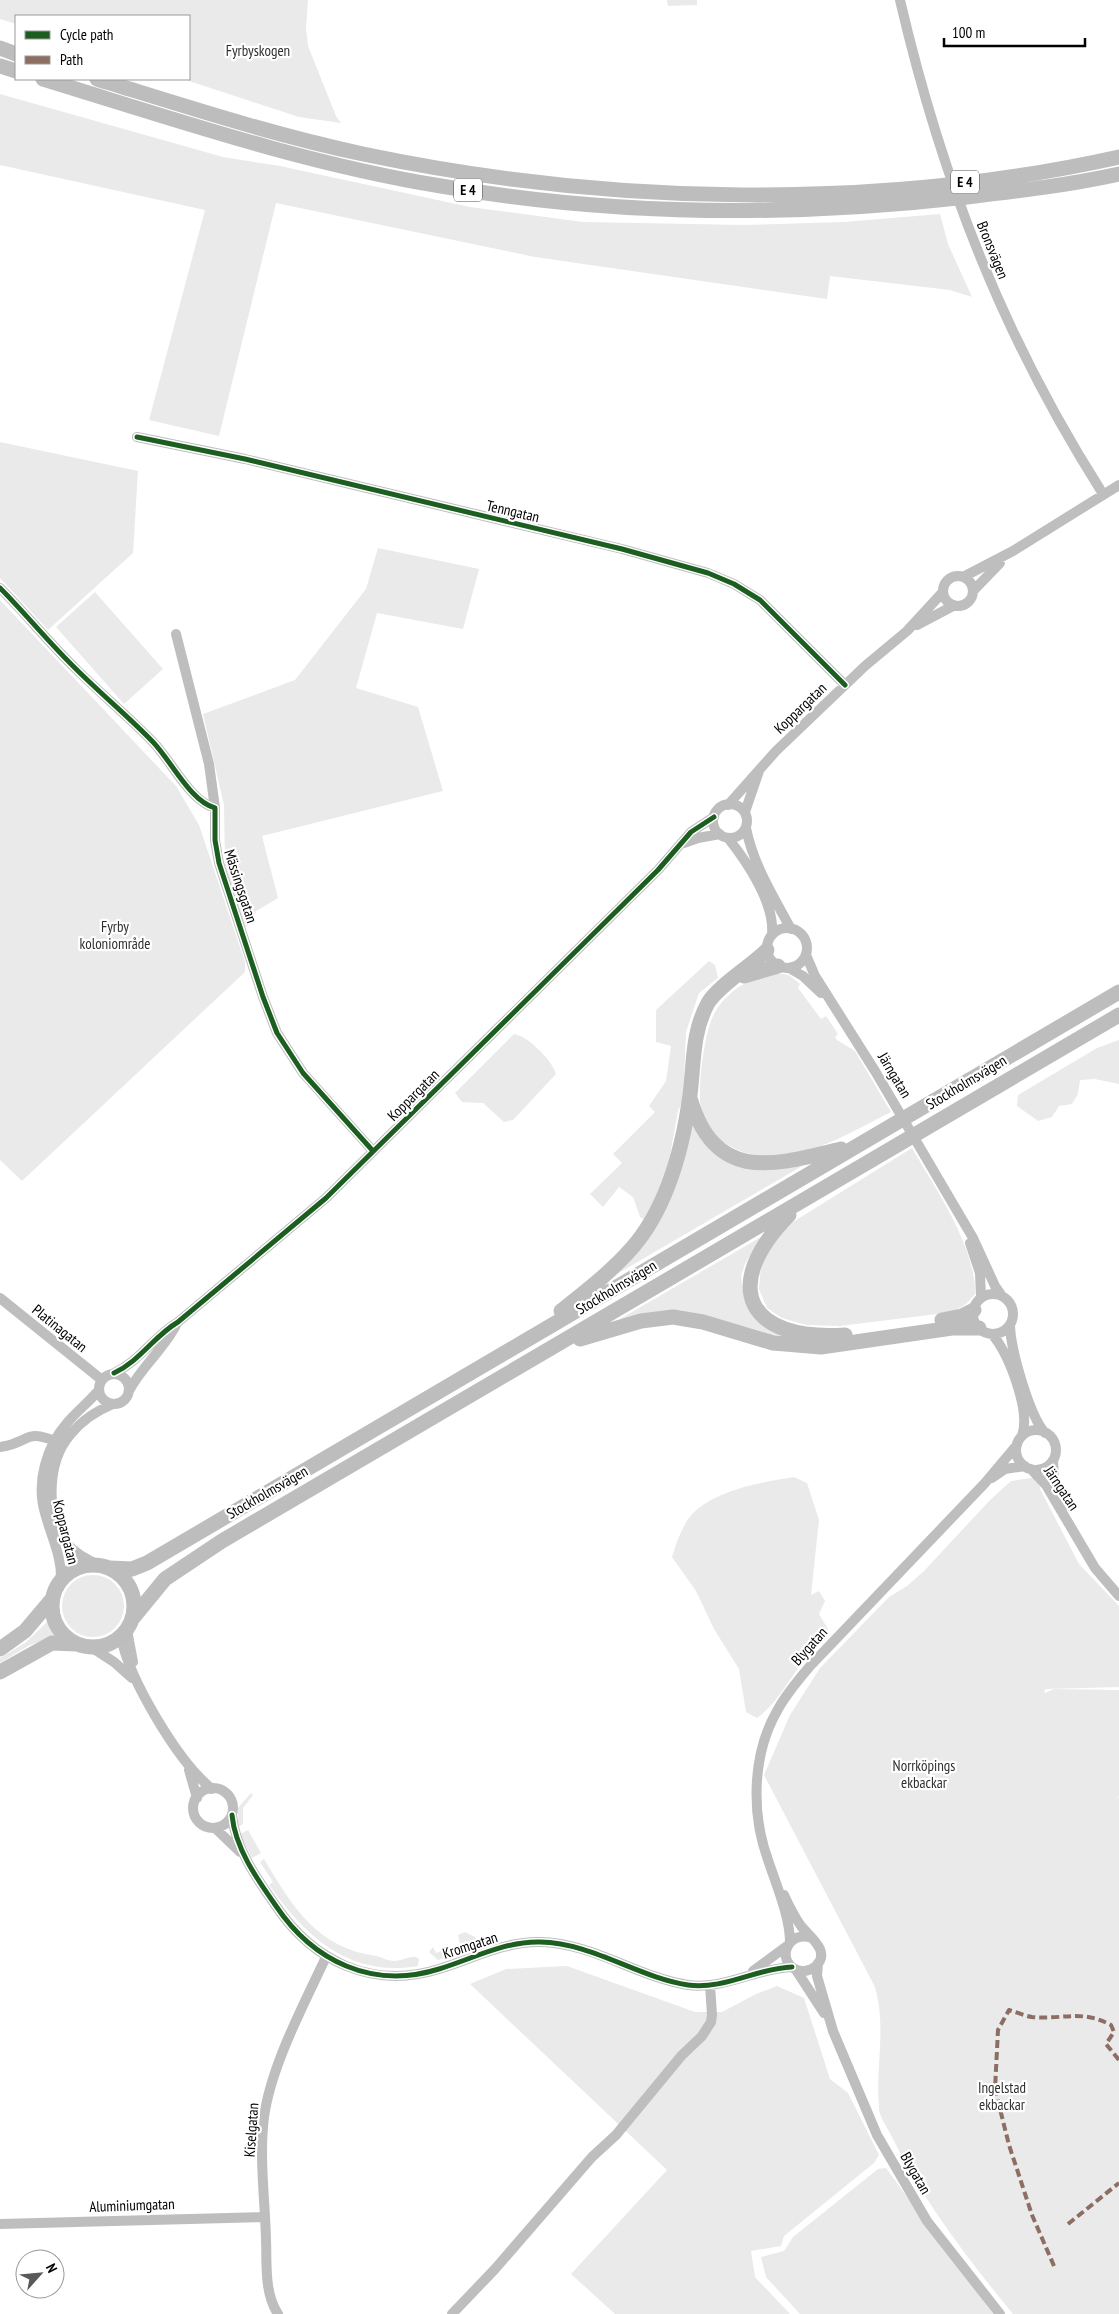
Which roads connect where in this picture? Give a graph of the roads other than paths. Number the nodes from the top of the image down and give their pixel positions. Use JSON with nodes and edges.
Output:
{"nodes":[{"id":1,"x":900,"y":0,"type":"edge"},
{"id":2,"x":0,"y":48,"type":"edge"},
{"id":3,"x":15,"y":54,"type":"edge"},
{"id":4,"x":0,"y":66,"type":"edge"},
{"id":5,"x":15,"y":71,"type":"edge"},
{"id":6,"x":45,"y":80,"type":"edge"},
{"id":7,"x":100,"y":80,"type":"edge"},
{"id":8,"x":1119,"y":157,"type":"edge"},
{"id":9,"x":1119,"y":174,"type":"edge"},
{"id":10,"x":137,"y":437,"type":"dead end"},
{"id":11,"x":1119,"y":485,"type":"edge"},
{"id":12,"x":1103,"y":494,"type":"junction"},
{"id":13,"x":1013,"y":551,"type":"junction"},
{"id":14,"x":963,"y":577,"type":"junction"},
{"id":15,"x":0,"y":588,"type":"edge"},
{"id":16,"x":973,"y":591,"type":"junction"},
{"id":17,"x":942,"y":593,"type":"junction"},
{"id":18,"x":953,"y":606,"type":"junction"},
{"id":19,"x":907,"y":631,"type":"junction"},
{"id":20,"x":176,"y":634,"type":"dead end"},
{"id":21,"x":845,"y":685,"type":"junction"},
{"id":22,"x":760,"y":768,"type":"junction"},
{"id":23,"x":728,"y":804,"type":"junction"},
{"id":24,"x":215,"y":808,"type":"junction"},
{"id":25,"x":745,"y":812,"type":"junction"},
{"id":26,"x":714,"y":817,"type":"junction"},
{"id":27,"x":746,"y":828,"type":"junction"},
{"id":28,"x":724,"y":836,"type":"junction"},
{"id":29,"x":683,"y":844,"type":"junction"},
{"id":30,"x":790,"y":929,"type":"junction"},
{"id":31,"x":772,"y":935,"type":"junction"},
{"id":32,"x":767,"y":950,"type":"junction"},
{"id":33,"x":806,"y":955,"type":"junction"},
{"id":34,"x":784,"y":967,"type":"junction"},
{"id":35,"x":733,"y":980,"type":"junction"},
{"id":36,"x":1119,"y":992,"type":"edge"},
{"id":37,"x":832,"y":1004,"type":"junction"},
{"id":38,"x":1119,"y":1014,"type":"edge"},
{"id":39,"x":690,"y":1095,"type":"junction"},
{"id":40,"x":859,"y":1144,"type":"junction"},
{"id":41,"x":374,"y":1151,"type":"junction"},
{"id":42,"x":804,"y":1200,"type":"junction"},
{"id":43,"x":958,"y":1215,"type":"junction"},
{"id":44,"x":1002,"y":1296,"type":"junction"},
{"id":45,"x":0,"y":1298,"type":"edge"},
{"id":46,"x":978,"y":1304,"type":"junction"},
{"id":47,"x":178,"y":1322,"type":"junction"},
{"id":48,"x":1010,"y":1326,"type":"junction"},
{"id":49,"x":985,"y":1331,"type":"junction"},
{"id":50,"x":519,"y":1344,"type":"junction"},
{"id":51,"x":554,"y":1346,"type":"junction"},
{"id":52,"x":114,"y":1373,"type":"junction"},
{"id":53,"x":100,"y":1385,"type":"junction"},
{"id":54,"x":130,"y":1389,"type":"junction"},
{"id":55,"x":113,"y":1404,"type":"junction"},
{"id":56,"x":1045,"y":1433,"type":"junction"},
{"id":57,"x":1020,"y":1440,"type":"junction"},
{"id":58,"x":59,"y":1443,"type":"junction"},
{"id":59,"x":0,"y":1447,"type":"edge"},
{"id":60,"x":1053,"y":1460,"type":"junction"},
{"id":61,"x":1028,"y":1468,"type":"junction"},
{"id":62,"x":985,"y":1483,"type":"junction"},
{"id":63,"x":1069,"y":1524,"type":"junction"},
{"id":64,"x":104,"y":1566,"type":"junction"},
{"id":65,"x":61,"y":1580,"type":"junction"},
{"id":66,"x":1119,"y":1596,"type":"edge"},
{"id":67,"x":52,"y":1599,"type":"junction"},
{"id":68,"x":127,"y":1628,"type":"junction"},
{"id":69,"x":84,"y":1646,"type":"junction"},
{"id":70,"x":0,"y":1649,"type":"edge"},
{"id":71,"x":0,"y":1672,"type":"edge"},
{"id":72,"x":137,"y":1682,"type":"junction"},
{"id":73,"x":188,"y":1766,"type":"junction"},
{"id":74,"x":212,"y":1789,"type":"junction"},
{"id":75,"x":197,"y":1798,"type":"junction"},
{"id":76,"x":232,"y":1815,"type":"junction"},
{"id":77,"x":215,"y":1828,"type":"junction"},
{"id":78,"x":246,"y":1858,"type":"junction"},
{"id":79,"x":773,"y":1874,"type":"junction"},
{"id":80,"x":812,"y":1938,"type":"junction"},
{"id":81,"x":789,"y":1944,"type":"junction"},
{"id":82,"x":326,"y":1957,"type":"junction"},
{"id":83,"x":818,"y":1963,"type":"junction"},
{"id":84,"x":794,"y":1969,"type":"junction"},
{"id":85,"x":744,"y":1976,"type":"junction"},
{"id":86,"x":710,"y":1985,"type":"junction"},
{"id":87,"x":833,"y":2031,"type":"junction"},
{"id":88,"x":265,"y":2217,"type":"junction"},
{"id":89,"x":0,"y":2224,"type":"edge"},
{"id":90,"x":278,"y":2314,"type":"edge"},
{"id":91,"x":452,"y":2314,"type":"edge"},
{"id":92,"x":1000,"y":2314,"type":"edge"}],
"edges":[{"from":1,"to":12,"type":"street","name":"Bronsvägen"},
{"from":2,"to":3,"type":"highway"},
{"from":4,"to":5,"type":"highway"},
{"from":6,"to":9,"type":"highway","number":"E 4"},
{"from":7,"to":8,"type":"highway","number":"E 4"},
{"from":10,"to":21,"type":"street","name":"Tenngatan"},
{"from":11,"to":12,"type":"street"},
{"from":12,"to":13,"type":"street"},
{"from":13,"to":14,"type":"street"},
{"from":13,"to":16,"type":"street"},
{"from":14,"to":16,"type":"street"},
{"from":14,"to":17,"type":"street"},
{"from":15,"to":24,"type":"street"},
{"from":16,"to":18,"type":"street"},
{"from":17,"to":18,"type":"street"},
{"from":17,"to":19,"type":"street","name":"Koppargatan"},
{"from":18,"to":19,"type":"street","name":"Koppargatan"},
{"from":19,"to":21,"type":"street","name":"Koppargatan"},
{"from":20,"to":24,"type":"street","name":"Mässingsgatan"},
{"from":21,"to":22,"type":"street","name":"Koppargatan"},
{"from":22,"to":23,"type":"street","name":"Koppargatan"},
{"from":22,"to":25,"type":"street","name":"Koppargatan"},
{"from":23,"to":25,"type":"street"},
{"from":23,"to":26,"type":"street"},
{"from":24,"to":41,"type":"street","name":"Mässingsgatan"},
{"from":25,"to":27,"type":"street"},
{"from":26,"to":28,"type":"street"},
{"from":26,"to":29,"type":"street","name":"Koppargatan"},
{"from":27,"to":28,"type":"street"},
{"from":27,"to":30,"type":"street"},
{"from":28,"to":29,"type":"street","name":"Koppargatan"},
{"from":28,"to":31,"type":"street"},
{"from":29,"to":41,"type":"street","name":"Koppargatan"},
{"from":30,"to":31,"type":"street"},
{"from":30,"to":33,"type":"street"},
{"from":31,"to":32,"type":"street"},
{"from":32,"to":34,"type":"street"},
{"from":32,"to":35,"type":"highway"},
{"from":33,"to":34,"type":"street"},
{"from":33,"to":37,"type":"street","name":"Järngatan"},
{"from":34,"to":35,"type":"highway"},
{"from":34,"to":37,"type":"street","name":"Järngatan"},
{"from":35,"to":39,"type":"highway"},
{"from":36,"to":40,"type":"highway","name":"Stockholmsvägen"},
{"from":37,"to":43,"type":"street","name":"Järngatan"},
{"from":38,"to":42,"type":"highway","name":"Stockholmsvägen"},
{"from":39,"to":40,"type":"highway"},
{"from":39,"to":50,"type":"highway"},
{"from":40,"to":50,"type":"highway","name":"Stockholmsvägen"},
{"from":41,"to":47,"type":"street","name":"Koppargatan"},
{"from":42,"to":46,"type":"highway"},
{"from":42,"to":51,"type":"highway","name":"Stockholmsvägen"},
{"from":43,"to":44,"type":"street","name":"Järngatan"},
{"from":43,"to":46,"type":"street","name":"Järngatan"},
{"from":44,"to":46,"type":"street"},
{"from":44,"to":48,"type":"street"},
{"from":45,"to":53,"type":"street","name":"Platinagatan"},
{"from":46,"to":49,"type":"street"},
{"from":47,"to":52,"type":"street","name":"Koppargatan"},
{"from":47,"to":54,"type":"street","name":"Koppargatan"},
{"from":48,"to":49,"type":"street"},
{"from":48,"to":56,"type":"street"},
{"from":49,"to":51,"type":"highway"},
{"from":49,"to":57,"type":"street"},
{"from":50,"to":64,"type":"highway","name":"Stockholmsvägen"},
{"from":51,"to":68,"type":"highway","name":"Stockholmsvägen"},
{"from":52,"to":53,"type":"street"},
{"from":52,"to":54,"type":"street"},
{"from":53,"to":55,"type":"street"},
{"from":53,"to":58,"type":"street","name":"Koppargatan"},
{"from":54,"to":55,"type":"street"},
{"from":55,"to":58,"type":"street","name":"Koppargatan"},
{"from":56,"to":57,"type":"street"},
{"from":56,"to":60,"type":"street"},
{"from":57,"to":61,"type":"street"},
{"from":57,"to":62,"type":"street","name":"Blygatan"},
{"from":58,"to":59,"type":"street"},
{"from":58,"to":64,"type":"street","name":"Koppargatan"},
{"from":58,"to":65,"type":"street","name":"Koppargatan"},
{"from":60,"to":61,"type":"street"},
{"from":60,"to":63,"type":"street","name":"Järngatan"},
{"from":61,"to":62,"type":"street","name":"Blygatan"},
{"from":61,"to":63,"type":"street","name":"Järngatan"},
{"from":62,"to":79,"type":"street","name":"Blygatan"},
{"from":63,"to":66,"type":"street","name":"Järngatan"},
{"from":64,"to":65,"type":"highway"},
{"from":64,"to":68,"type":"highway"},
{"from":65,"to":67,"type":"highway"},
{"from":67,"to":69,"type":"highway"},
{"from":67,"to":70,"type":"highway"},
{"from":68,"to":69,"type":"highway"},
{"from":68,"to":72,"type":"street"},
{"from":69,"to":71,"type":"highway"},
{"from":69,"to":72,"type":"street"},
{"from":72,"to":73,"type":"street"},
{"from":73,"to":74,"type":"street"},
{"from":73,"to":75,"type":"street"},
{"from":74,"to":75,"type":"street"},
{"from":74,"to":76,"type":"street"},
{"from":75,"to":77,"type":"street"},
{"from":76,"to":77,"type":"street"},
{"from":76,"to":78,"type":"street","name":"Kromgatan"},
{"from":77,"to":78,"type":"street","name":"Kromgatan"},
{"from":78,"to":82,"type":"street","name":"Kromgatan"},
{"from":79,"to":80,"type":"street","name":"Blygatan"},
{"from":79,"to":81,"type":"street","name":"Blygatan"},
{"from":80,"to":81,"type":"street"},
{"from":80,"to":83,"type":"street"},
{"from":81,"to":84,"type":"street"},
{"from":81,"to":85,"type":"street","name":"Kromgatan"},
{"from":82,"to":86,"type":"street","name":"Kromgatan"},
{"from":82,"to":88,"type":"street","name":"Kiselgatan"},
{"from":83,"to":84,"type":"street"},
{"from":83,"to":87,"type":"street","name":"Blygatan"},
{"from":84,"to":85,"type":"street","name":"Kromgatan"},
{"from":84,"to":87,"type":"street","name":"Blygatan"},
{"from":85,"to":86,"type":"street","name":"Kromgatan"},
{"from":86,"to":91,"type":"street"},
{"from":87,"to":92,"type":"street","name":"Blygatan"},
{"from":88,"to":89,"type":"street","name":"Aluminiumgatan"},
{"from":88,"to":90,"type":"street","name":"Kiselgatan"}]}
